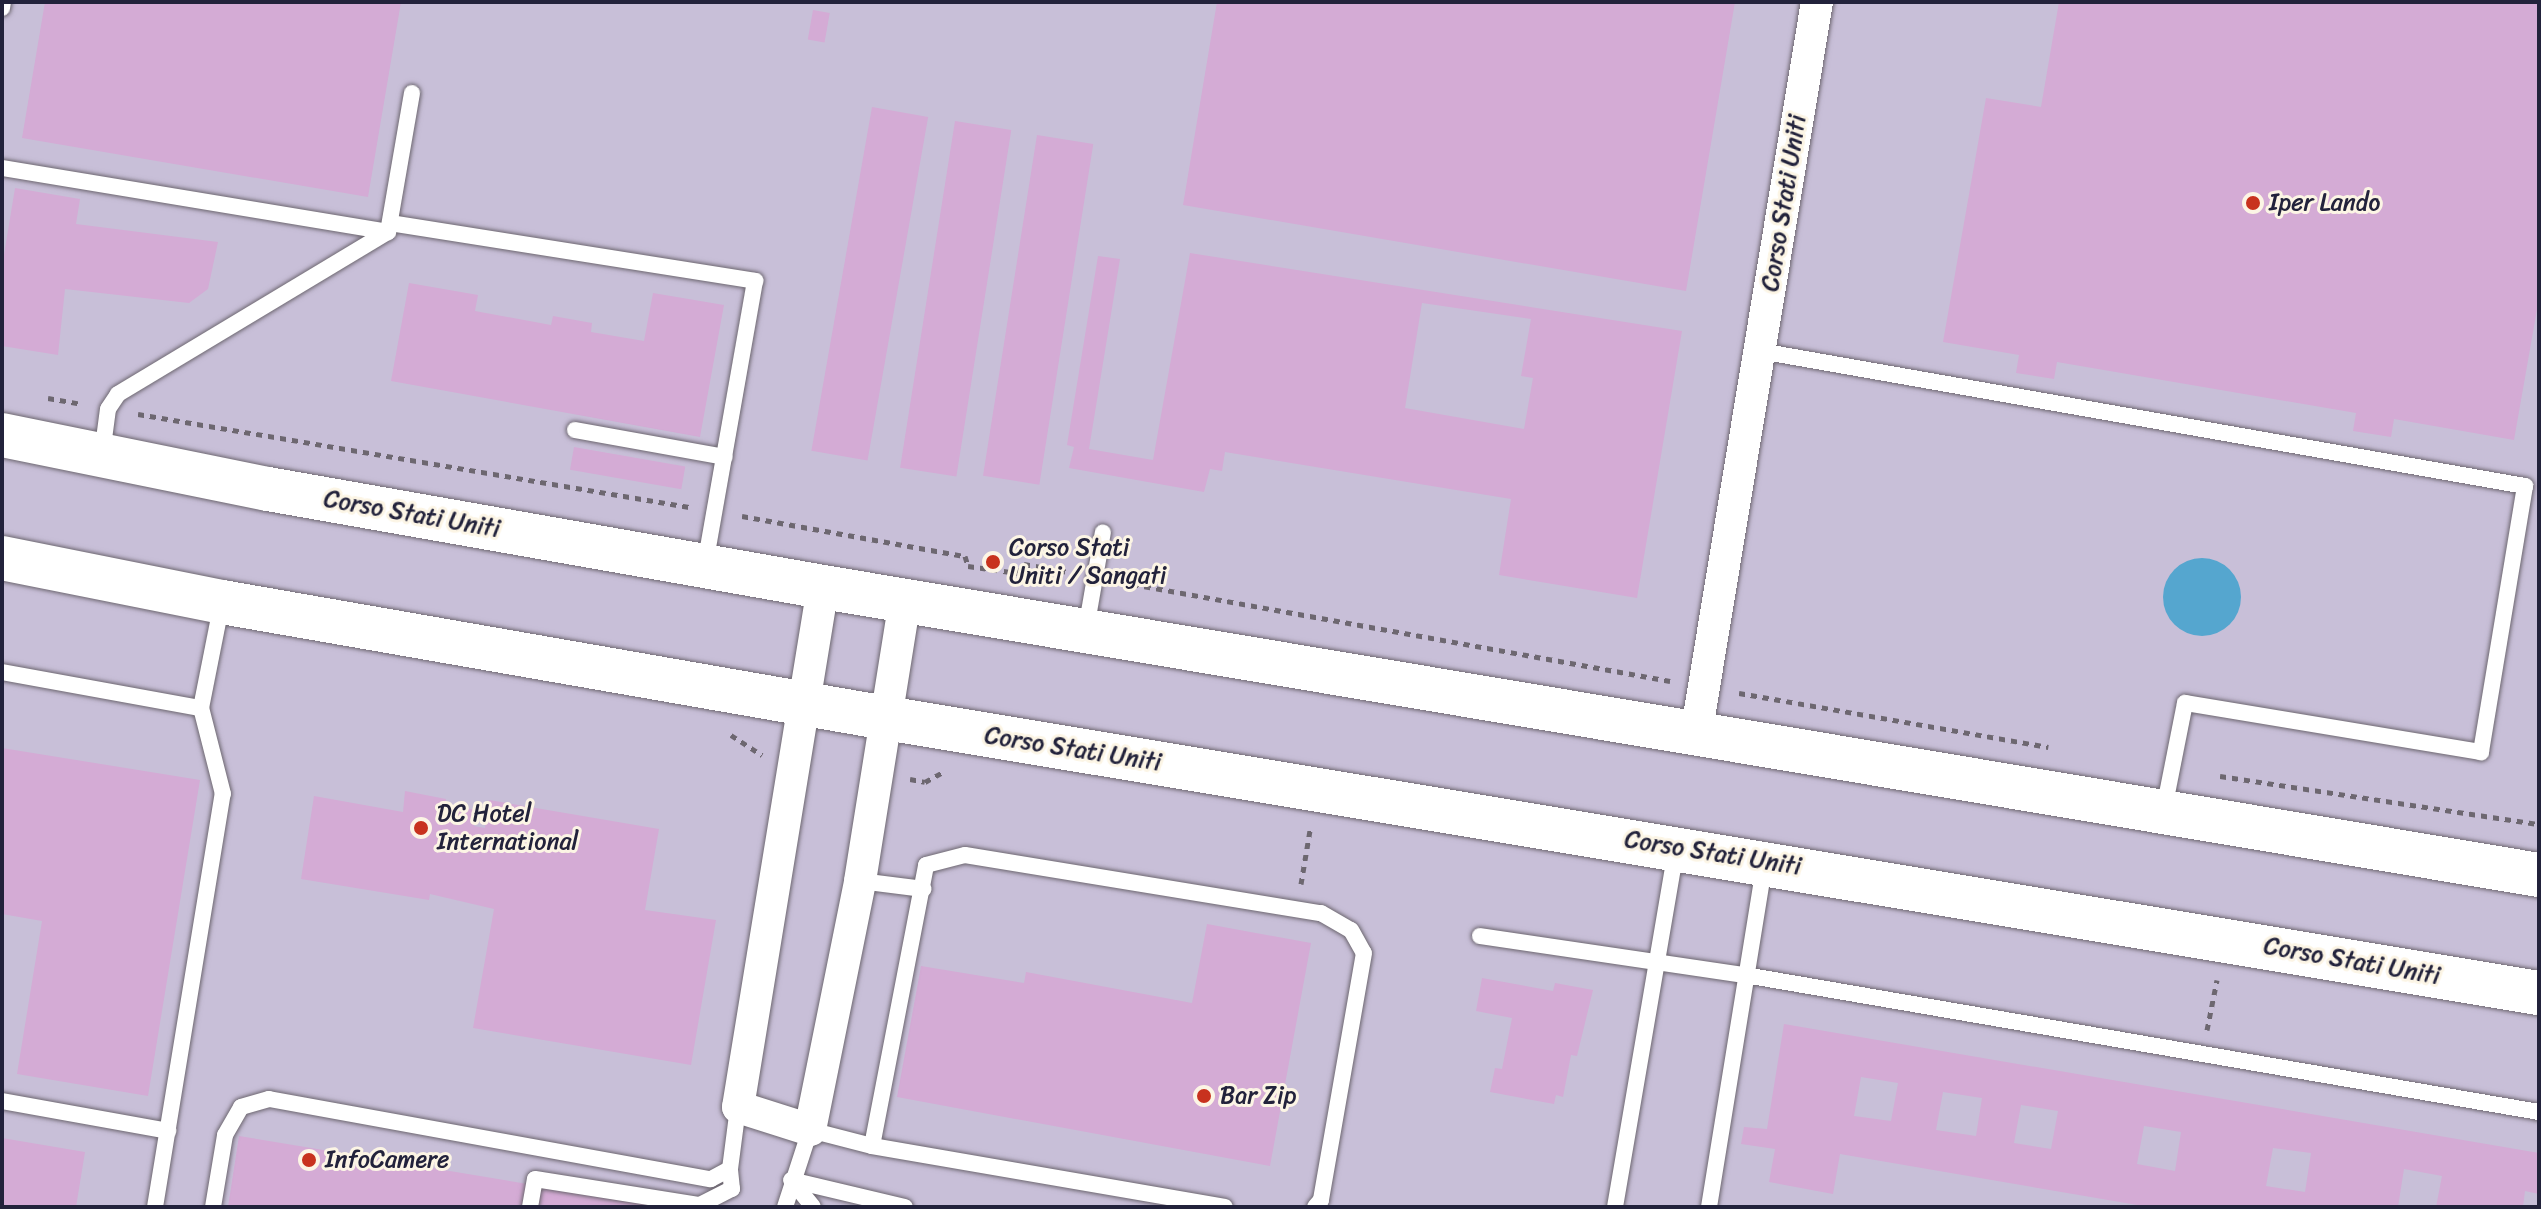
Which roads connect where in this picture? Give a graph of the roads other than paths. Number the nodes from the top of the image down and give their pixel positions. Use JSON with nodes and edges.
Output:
{"nodes":[{"id":1,"x":3,"y":2,"type":"edge"},
{"id":2,"x":1817,"y":2,"type":"edge"},
{"id":3,"x":2,"y":8,"type":"edge"},
{"id":4,"x":412,"y":93,"type":"dead end"},
{"id":5,"x":2,"y":168,"type":"edge"},
{"id":6,"x":389,"y":228,"type":"junction"},
{"id":7,"x":1760,"y":351,"type":"junction"},
{"id":8,"x":575,"y":430,"type":"dead end"},
{"id":9,"x":2,"y":435,"type":"edge"},
{"id":10,"x":102,"y":456,"type":"junction"},
{"id":11,"x":725,"y":457,"type":"junction"},
{"id":12,"x":1103,"y":532,"type":"dead end"},
{"id":13,"x":2,"y":558,"type":"edge"},
{"id":14,"x":705,"y":565,"type":"junction"},
{"id":15,"x":823,"y":587,"type":"junction"},
{"id":16,"x":905,"y":600,"type":"junction"},
{"id":17,"x":222,"y":602,"type":"junction"},
{"id":18,"x":1086,"y":630,"type":"junction"},
{"id":19,"x":2,"y":672,"type":"edge"},
{"id":20,"x":803,"y":704,"type":"junction"},
{"id":21,"x":201,"y":708,"type":"junction"},
{"id":22,"x":886,"y":718,"type":"junction"},
{"id":23,"x":1696,"y":735,"type":"junction"},
{"id":24,"x":2163,"y":813,"type":"junction"},
{"id":25,"x":1677,"y":847,"type":"junction"},
{"id":26,"x":1764,"y":862,"type":"junction"},
{"id":27,"x":2539,"y":875,"type":"edge"},
{"id":28,"x":860,"y":881,"type":"junction"},
{"id":29,"x":923,"y":889,"type":"junction"},
{"id":30,"x":1480,"y":936,"type":"dead end"},
{"id":31,"x":1658,"y":962,"type":"junction"},
{"id":32,"x":1745,"y":975,"type":"junction"},
{"id":33,"x":2539,"y":993,"type":"edge"},
{"id":34,"x":2,"y":1101,"type":"edge"},
{"id":35,"x":738,"y":1107,"type":"junction"},
{"id":36,"x":2539,"y":1112,"type":"edge"},
{"id":37,"x":810,"y":1130,"type":"junction"},
{"id":38,"x":168,"y":1131,"type":"junction"},
{"id":39,"x":872,"y":1146,"type":"junction"},
{"id":40,"x":730,"y":1169,"type":"junction"},
{"id":41,"x":791,"y":1180,"type":"junction"},
{"id":42,"x":155,"y":1207,"type":"edge"},
{"id":43,"x":213,"y":1207,"type":"edge"},
{"id":44,"x":530,"y":1207,"type":"edge"},
{"id":45,"x":785,"y":1207,"type":"edge"},
{"id":46,"x":813,"y":1207,"type":"edge"},
{"id":47,"x":905,"y":1207,"type":"edge"},
{"id":48,"x":1225,"y":1207,"type":"edge"},
{"id":49,"x":1315,"y":1207,"type":"edge"},
{"id":50,"x":1615,"y":1207,"type":"edge"},
{"id":51,"x":1709,"y":1207,"type":"edge"}],
"edges":[{"from":1,"to":3,"type":"lane"},
{"from":2,"to":7,"type":"street","name":"Corso Stati Uniti"},
{"from":4,"to":6,"type":"lane"},
{"from":5,"to":6,"type":"lane"},
{"from":6,"to":10,"type":"lane"},
{"from":6,"to":11,"type":"lane"},
{"from":7,"to":23,"type":"street","name":"Corso Stati Uniti"},
{"from":7,"to":24,"type":"lane"},
{"from":8,"to":11,"type":"lane"},
{"from":9,"to":10,"type":"main road","name":"Corso Stati Uniti"},
{"from":10,"to":14,"type":"main road","name":"Corso Stati Uniti"},
{"from":11,"to":14,"type":"lane"},
{"from":12,"to":18,"type":"lane"},
{"from":13,"to":17,"type":"main road","name":"Corso Stati Uniti"},
{"from":14,"to":15,"type":"main road","name":"Corso Stati Uniti"},
{"from":15,"to":16,"type":"main road","name":"Corso Stati Uniti"},
{"from":15,"to":20,"type":"street"},
{"from":16,"to":18,"type":"main road","name":"Corso Stati Uniti"},
{"from":16,"to":22,"type":"street"},
{"from":17,"to":20,"type":"main road","name":"Corso Stati Uniti"},
{"from":17,"to":21,"type":"lane"},
{"from":18,"to":23,"type":"main road","name":"Corso Stati Uniti"},
{"from":19,"to":21,"type":"lane"},
{"from":20,"to":22,"type":"main road","name":"Corso Stati Uniti"},
{"from":20,"to":35,"type":"street"},
{"from":21,"to":38,"type":"lane"},
{"from":22,"to":25,"type":"main road","name":"Corso Stati Uniti"},
{"from":22,"to":28,"type":"street"},
{"from":23,"to":24,"type":"main road","name":"Corso Stati Uniti"},
{"from":24,"to":27,"type":"main road","name":"Corso Stati Uniti"},
{"from":25,"to":26,"type":"main road","name":"Corso Stati Uniti"},
{"from":25,"to":31,"type":"lane"},
{"from":26,"to":32,"type":"lane"},
{"from":26,"to":33,"type":"main road","name":"Corso Stati Uniti"},
{"from":28,"to":29,"type":"lane"},
{"from":28,"to":37,"type":"street"},
{"from":29,"to":39,"type":"lane"},
{"from":29,"to":49,"type":"lane"},
{"from":30,"to":31,"type":"lane"},
{"from":31,"to":32,"type":"lane"},
{"from":31,"to":50,"type":"lane"},
{"from":32,"to":36,"type":"lane"},
{"from":32,"to":51,"type":"lane"},
{"from":34,"to":38,"type":"lane"},
{"from":35,"to":37,"type":"street"},
{"from":35,"to":40,"type":"lane"},
{"from":37,"to":39,"type":"lane"},
{"from":37,"to":41,"type":"lane"},
{"from":38,"to":42,"type":"lane"},
{"from":39,"to":48,"type":"lane"},
{"from":40,"to":43,"type":"lane"},
{"from":40,"to":44,"type":"lane"},
{"from":41,"to":45,"type":"lane"},
{"from":41,"to":46,"type":"lane"},
{"from":41,"to":47,"type":"lane"}]}
